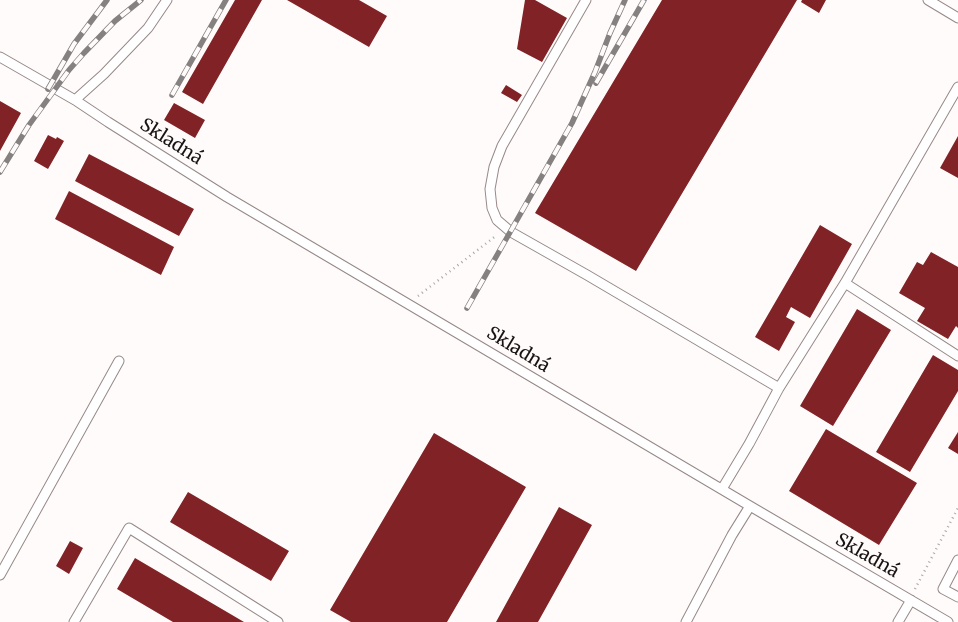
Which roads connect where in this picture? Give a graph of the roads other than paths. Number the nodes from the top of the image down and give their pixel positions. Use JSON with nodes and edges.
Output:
{"nodes":[{"id":1,"x":167,"y":0,"type":"edge"},
{"id":2,"x":586,"y":0,"type":"edge"},
{"id":3,"x":928,"y":0,"type":"edge"},
{"id":4,"x":958,"y":18,"type":"edge"},
{"id":5,"x":0,"y":57,"type":"edge"},
{"id":6,"x":958,"y":87,"type":"edge"},
{"id":7,"x":75,"y":100,"type":"junction"},
{"id":8,"x":845,"y":283,"type":"junction"},
{"id":9,"x":958,"y":356,"type":"edge"},
{"id":10,"x":119,"y":361,"type":"dead end"},
{"id":11,"x":779,"y":388,"type":"junction"},
{"id":12,"x":722,"y":489,"type":"junction"},
{"id":13,"x":750,"y":506,"type":"junction"},
{"id":14,"x":958,"y":560,"type":"edge"},
{"id":15,"x":0,"y":575,"type":"edge"},
{"id":16,"x":958,"y":597,"type":"edge"},
{"id":17,"x":911,"y":600,"type":"junction"},
{"id":18,"x":74,"y":622,"type":"edge"},
{"id":19,"x":278,"y":622,"type":"edge"},
{"id":20,"x":686,"y":622,"type":"edge"},
{"id":21,"x":898,"y":622,"type":"edge"},
{"id":22,"x":948,"y":622,"type":"edge"}],
"edges":[{"from":1,"to":7,"type":"lane"},
{"from":2,"to":11,"type":"lane"},
{"from":3,"to":4,"type":"lane"},
{"from":5,"to":7,"type":"lane","name":"Skladná"},
{"from":6,"to":8,"type":"lane"},
{"from":7,"to":12,"type":"lane","name":"Skladná"},
{"from":8,"to":9,"type":"lane"},
{"from":8,"to":11,"type":"lane"},
{"from":10,"to":15,"type":"lane"},
{"from":11,"to":12,"type":"lane"},
{"from":12,"to":13,"type":"lane","name":"Skladná"},
{"from":13,"to":17,"type":"lane","name":"Skladná"},
{"from":13,"to":20,"type":"lane"},
{"from":14,"to":16,"type":"lane"},
{"from":17,"to":21,"type":"lane"},
{"from":17,"to":22,"type":"lane","name":"Skladná"},
{"from":18,"to":19,"type":"lane"}]}
